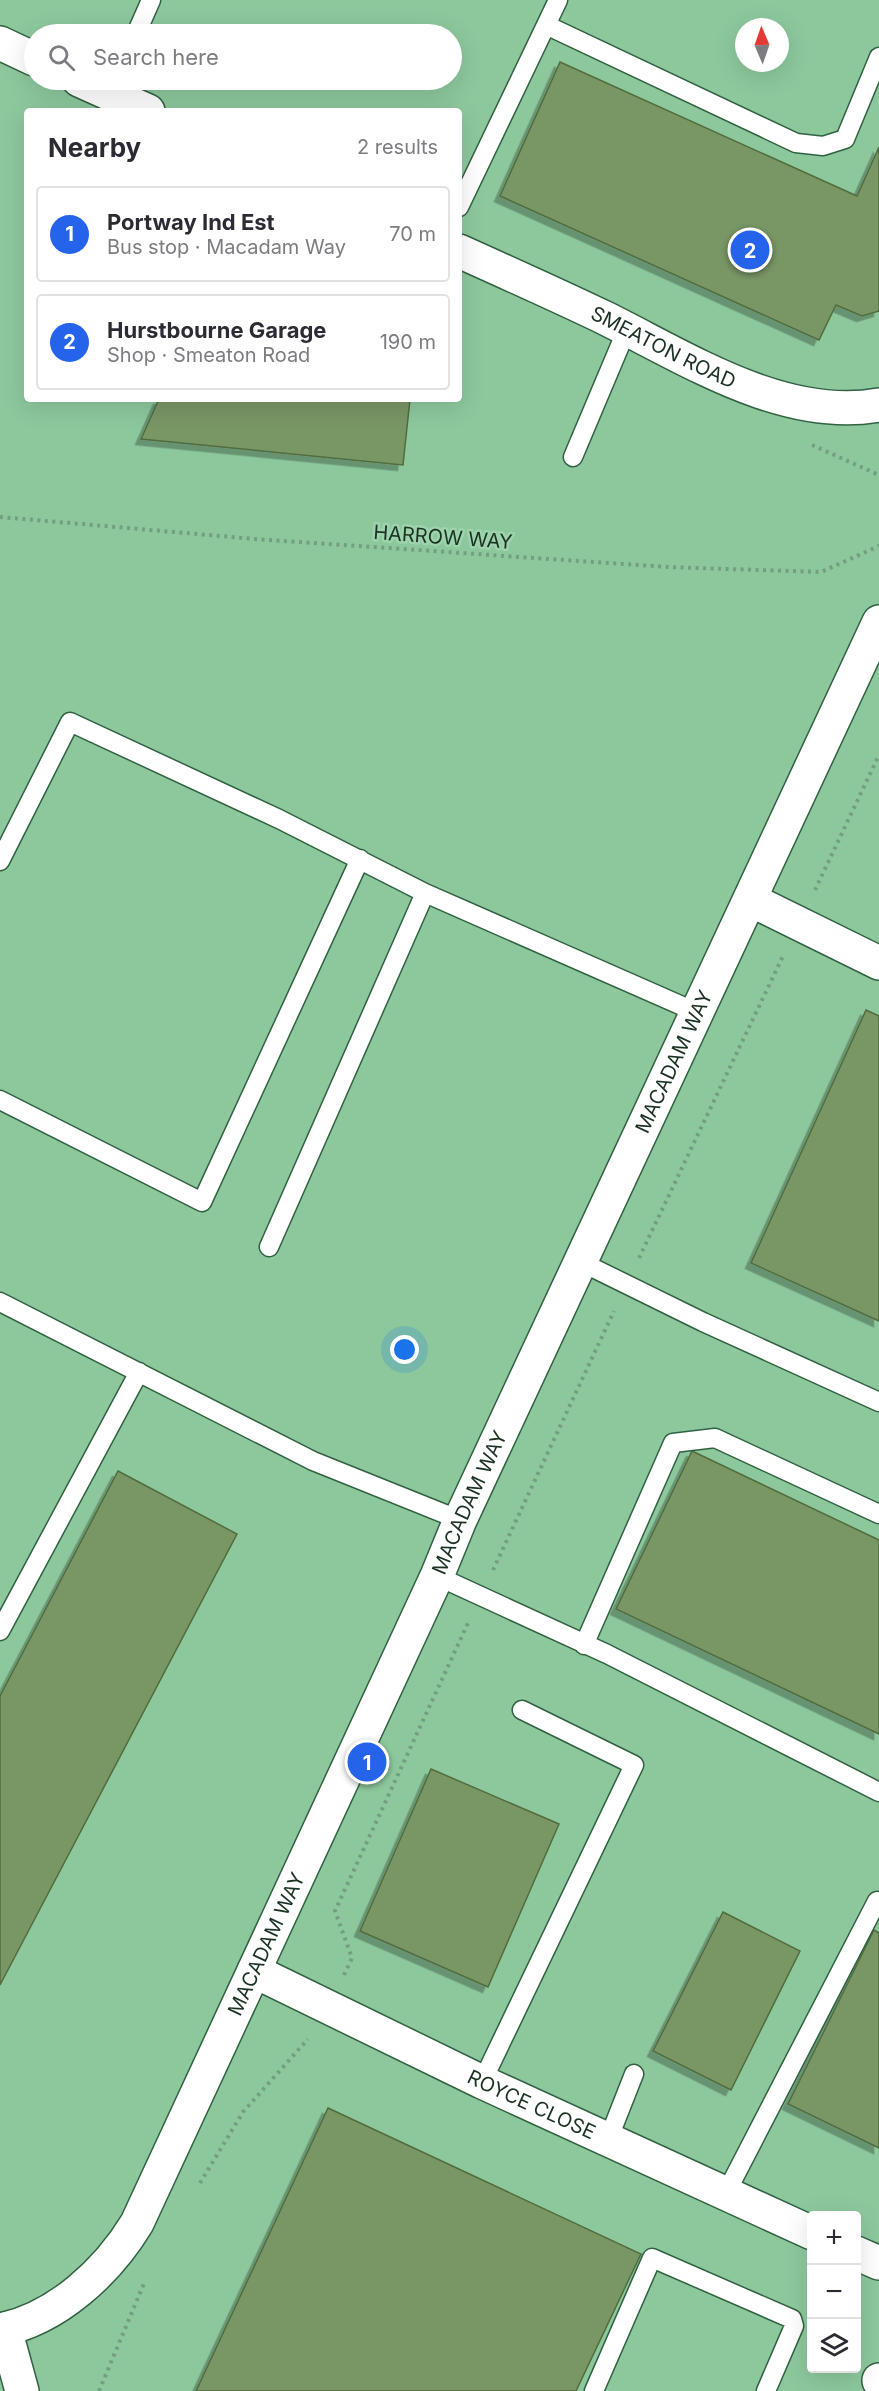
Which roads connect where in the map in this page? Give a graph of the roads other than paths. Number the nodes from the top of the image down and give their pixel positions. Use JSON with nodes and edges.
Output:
{"nodes":[{"id":1,"x":152,"y":0,"type":"edge"},
{"id":2,"x":558,"y":0,"type":"edge"},
{"id":3,"x":141,"y":24,"type":"edge"},
{"id":4,"x":546,"y":25,"type":"junction"},
{"id":5,"x":0,"y":43,"type":"edge"},
{"id":6,"x":24,"y":54,"type":"edge"},
{"id":7,"x":879,"y":57,"type":"edge"},
{"id":8,"x":118,"y":90,"type":"edge"},
{"id":9,"x":144,"y":108,"type":"edge"},
{"id":10,"x":462,"y":201,"type":"edge"},
{"id":11,"x":462,"y":252,"type":"edge"},
{"id":12,"x":627,"y":329,"type":"junction"},
{"id":13,"x":879,"y":405,"type":"edge"},
{"id":14,"x":573,"y":457,"type":"dead end"},
{"id":15,"x":879,"y":622,"type":"edge"},
{"id":16,"x":360,"y":860,"type":"junction"},
{"id":17,"x":0,"y":861,"type":"edge"},
{"id":18,"x":425,"y":893,"type":"junction"},
{"id":19,"x":751,"y":900,"type":"junction"},
{"id":20,"x":879,"y":963,"type":"edge"},
{"id":21,"x":696,"y":1011,"type":"junction"},
{"id":22,"x":0,"y":1100,"type":"edge"},
{"id":23,"x":269,"y":1247,"type":"dead end"},
{"id":24,"x":581,"y":1262,"type":"junction"},
{"id":25,"x":0,"y":1302,"type":"edge"},
{"id":26,"x":138,"y":1372,"type":"junction"},
{"id":27,"x":879,"y":1402,"type":"edge"},
{"id":28,"x":879,"y":1514,"type":"edge"},
{"id":29,"x":460,"y":1520,"type":"junction"},
{"id":30,"x":437,"y":1576,"type":"junction"},
{"id":31,"x":0,"y":1631,"type":"edge"},
{"id":32,"x":584,"y":1645,"type":"junction"},
{"id":33,"x":522,"y":1710,"type":"dead end"},
{"id":34,"x":879,"y":1792,"type":"edge"},
{"id":35,"x":879,"y":1902,"type":"edge"},
{"id":36,"x":254,"y":1971,"type":"junction"},
{"id":37,"x":634,"y":2074,"type":"dead end"},
{"id":38,"x":482,"y":2082,"type":"junction"},
{"id":39,"x":608,"y":2140,"type":"junction"},
{"id":40,"x":725,"y":2195,"type":"junction"},
{"id":41,"x":807,"y":2231,"type":"edge"},
{"id":42,"x":861,"y":2255,"type":"edge"},
{"id":43,"x":879,"y":2263,"type":"edge"},
{"id":44,"x":2,"y":2330,"type":"edge"},
{"id":45,"x":879,"y":2381,"type":"edge"},
{"id":46,"x":22,"y":2391,"type":"edge"},
{"id":47,"x":594,"y":2391,"type":"edge"},
{"id":48,"x":766,"y":2391,"type":"edge"},
{"id":49,"x":874,"y":2391,"type":"edge"}],
"edges":[{"from":1,"to":3,"type":"lane"},
{"from":2,"to":4,"type":"lane"},
{"from":4,"to":7,"type":"lane"},
{"from":4,"to":10,"type":"lane"},
{"from":5,"to":6,"type":"street"},
{"from":8,"to":9,"type":"street"},
{"from":11,"to":12,"type":"street","name":"SMEATON ROAD"},
{"from":12,"to":13,"type":"street","name":"SMEATON ROAD"},
{"from":12,"to":14,"type":"lane"},
{"from":15,"to":19,"type":"street","name":"MACADAM WAY"},
{"from":16,"to":17,"type":"lane"},
{"from":16,"to":18,"type":"lane"},
{"from":16,"to":22,"type":"lane"},
{"from":18,"to":21,"type":"lane"},
{"from":18,"to":23,"type":"lane"},
{"from":19,"to":20,"type":"street"},
{"from":19,"to":21,"type":"street","name":"MACADAM WAY"},
{"from":21,"to":24,"type":"street","name":"MACADAM WAY"},
{"from":24,"to":27,"type":"lane"},
{"from":24,"to":29,"type":"street","name":"MACADAM WAY"},
{"from":25,"to":26,"type":"lane"},
{"from":26,"to":29,"type":"lane"},
{"from":26,"to":31,"type":"lane"},
{"from":28,"to":32,"type":"lane"},
{"from":29,"to":30,"type":"street","name":"MACADAM WAY"},
{"from":30,"to":32,"type":"lane"},
{"from":30,"to":36,"type":"street","name":"MACADAM WAY"},
{"from":32,"to":34,"type":"lane"},
{"from":33,"to":38,"type":"lane"},
{"from":35,"to":40,"type":"lane"},
{"from":36,"to":38,"type":"street","name":"ROYCE CLOSE"},
{"from":36,"to":44,"type":"street","name":"MACADAM WAY"},
{"from":37,"to":39,"type":"lane"},
{"from":38,"to":39,"type":"street","name":"ROYCE CLOSE"},
{"from":39,"to":40,"type":"street","name":"ROYCE CLOSE"},
{"from":40,"to":41,"type":"street","name":"ROYCE CLOSE"},
{"from":42,"to":43,"type":"street"},
{"from":44,"to":46,"type":"street"},
{"from":45,"to":49,"type":"lane"},
{"from":47,"to":48,"type":"lane"}]}
